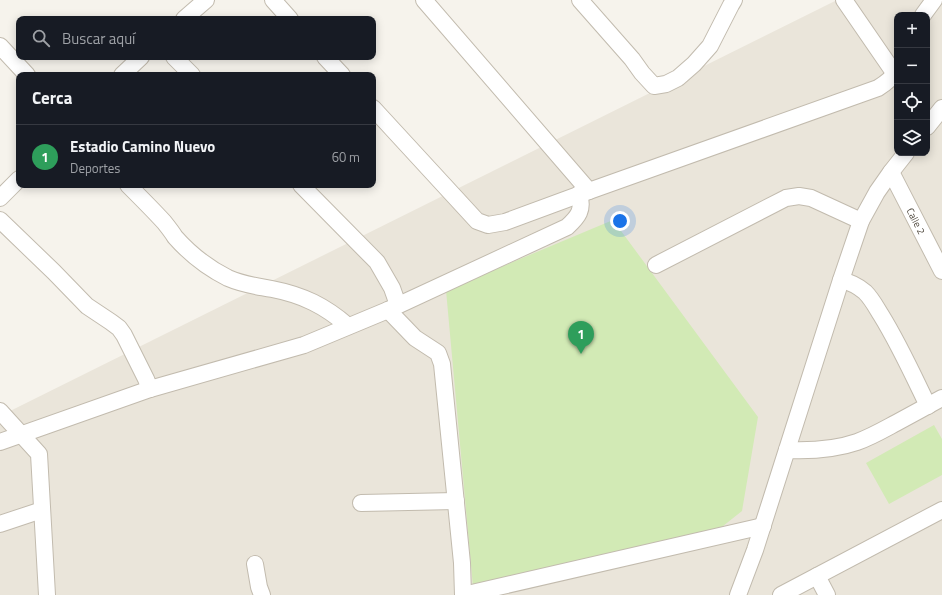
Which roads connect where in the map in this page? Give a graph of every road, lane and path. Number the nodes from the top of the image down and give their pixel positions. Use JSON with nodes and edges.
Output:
{"nodes":[{"id":1,"x":206,"y":0,"type":"edge"},
{"id":2,"x":273,"y":0,"type":"edge"},
{"id":3,"x":424,"y":0,"type":"edge"},
{"id":4,"x":580,"y":0,"type":"edge"},
{"id":5,"x":844,"y":0,"type":"edge"},
{"id":6,"x":934,"y":0,"type":"edge"},
{"id":7,"x":730,"y":2,"type":"edge"},
{"id":8,"x":925,"y":12,"type":"edge"},
{"id":9,"x":187,"y":16,"type":"edge"},
{"id":10,"x":287,"y":16,"type":"edge"},
{"id":11,"x":0,"y":46,"type":"edge"},
{"id":12,"x":138,"y":60,"type":"edge"},
{"id":13,"x":177,"y":60,"type":"edge"},
{"id":14,"x":328,"y":60,"type":"edge"},
{"id":15,"x":894,"y":70,"type":"edge"},
{"id":16,"x":24,"y":72,"type":"edge"},
{"id":17,"x":125,"y":72,"type":"edge"},
{"id":18,"x":189,"y":72,"type":"edge"},
{"id":19,"x":339,"y":72,"type":"edge"},
{"id":20,"x":894,"y":75,"type":"edge"},
{"id":21,"x":942,"y":108,"type":"edge"},
{"id":22,"x":376,"y":111,"type":"edge"},
{"id":23,"x":929,"y":120,"type":"edge"},
{"id":24,"x":904,"y":156,"type":"edge"},
{"id":25,"x":891,"y":172,"type":"junction"},
{"id":26,"x":16,"y":182,"type":"edge"},
{"id":27,"x":131,"y":188,"type":"edge"},
{"id":28,"x":304,"y":188,"type":"edge"},
{"id":29,"x":584,"y":192,"type":"junction"},
{"id":30,"x":0,"y":198,"type":"edge"},
{"id":31,"x":0,"y":220,"type":"edge"},
{"id":32,"x":861,"y":221,"type":"junction"},
{"id":33,"x":656,"y":265,"type":"dead end"},
{"id":34,"x":942,"y":271,"type":"edge"},
{"id":35,"x":840,"y":280,"type":"junction"},
{"id":36,"x":393,"y":307,"type":"junction"},
{"id":37,"x":348,"y":326,"type":"junction"},
{"id":38,"x":150,"y":389,"type":"junction"},
{"id":39,"x":935,"y":402,"type":"edge"},
{"id":40,"x":0,"y":411,"type":"edge"},
{"id":41,"x":22,"y":435,"type":"junction"},
{"id":42,"x":0,"y":442,"type":"edge"},
{"id":43,"x":787,"y":450,"type":"junction"},
{"id":44,"x":456,"y":502,"type":"junction"},
{"id":45,"x":361,"y":503,"type":"dead end"},
{"id":46,"x":42,"y":510,"type":"junction"},
{"id":47,"x":942,"y":510,"type":"edge"},
{"id":48,"x":0,"y":524,"type":"edge"},
{"id":49,"x":763,"y":526,"type":"junction"},
{"id":50,"x":255,"y":564,"type":"dead end"},
{"id":51,"x":817,"y":576,"type":"junction"},
{"id":52,"x":47,"y":595,"type":"edge"},
{"id":53,"x":262,"y":595,"type":"edge"},
{"id":54,"x":463,"y":595,"type":"edge"},
{"id":55,"x":738,"y":595,"type":"edge"},
{"id":56,"x":781,"y":595,"type":"edge"},
{"id":57,"x":827,"y":595,"type":"edge"}],
"edges":[{"from":1,"to":9,"type":"street"},
{"from":2,"to":10,"type":"street"},
{"from":3,"to":29,"type":"street"},
{"from":4,"to":7,"type":"street"},
{"from":5,"to":15,"type":"street"},
{"from":6,"to":8,"type":"street"},
{"from":11,"to":16,"type":"street"},
{"from":12,"to":17,"type":"street"},
{"from":13,"to":18,"type":"street"},
{"from":14,"to":19,"type":"street"},
{"from":20,"to":29,"type":"street"},
{"from":21,"to":23,"type":"street"},
{"from":22,"to":29,"type":"street"},
{"from":24,"to":25,"type":"street"},
{"from":25,"to":32,"type":"street"},
{"from":25,"to":34,"type":"street","name":"Calle 2"},
{"from":26,"to":30,"type":"street"},
{"from":27,"to":37,"type":"street"},
{"from":28,"to":36,"type":"street"},
{"from":29,"to":36,"type":"street"},
{"from":31,"to":38,"type":"street"},
{"from":32,"to":33,"type":"street"},
{"from":32,"to":35,"type":"street"},
{"from":35,"to":39,"type":"street"},
{"from":35,"to":43,"type":"street"},
{"from":36,"to":37,"type":"street"},
{"from":36,"to":44,"type":"street"},
{"from":37,"to":38,"type":"street"},
{"from":38,"to":41,"type":"street"},
{"from":39,"to":43,"type":"street"},
{"from":40,"to":41,"type":"street"},
{"from":41,"to":42,"type":"street"},
{"from":41,"to":46,"type":"street"},
{"from":43,"to":49,"type":"street"},
{"from":44,"to":45,"type":"street"},
{"from":44,"to":54,"type":"street"},
{"from":46,"to":48,"type":"street"},
{"from":46,"to":52,"type":"street"},
{"from":47,"to":51,"type":"street"},
{"from":49,"to":54,"type":"street"},
{"from":49,"to":55,"type":"street"},
{"from":50,"to":53,"type":"street"},
{"from":51,"to":56,"type":"street"},
{"from":51,"to":57,"type":"street"}]}
